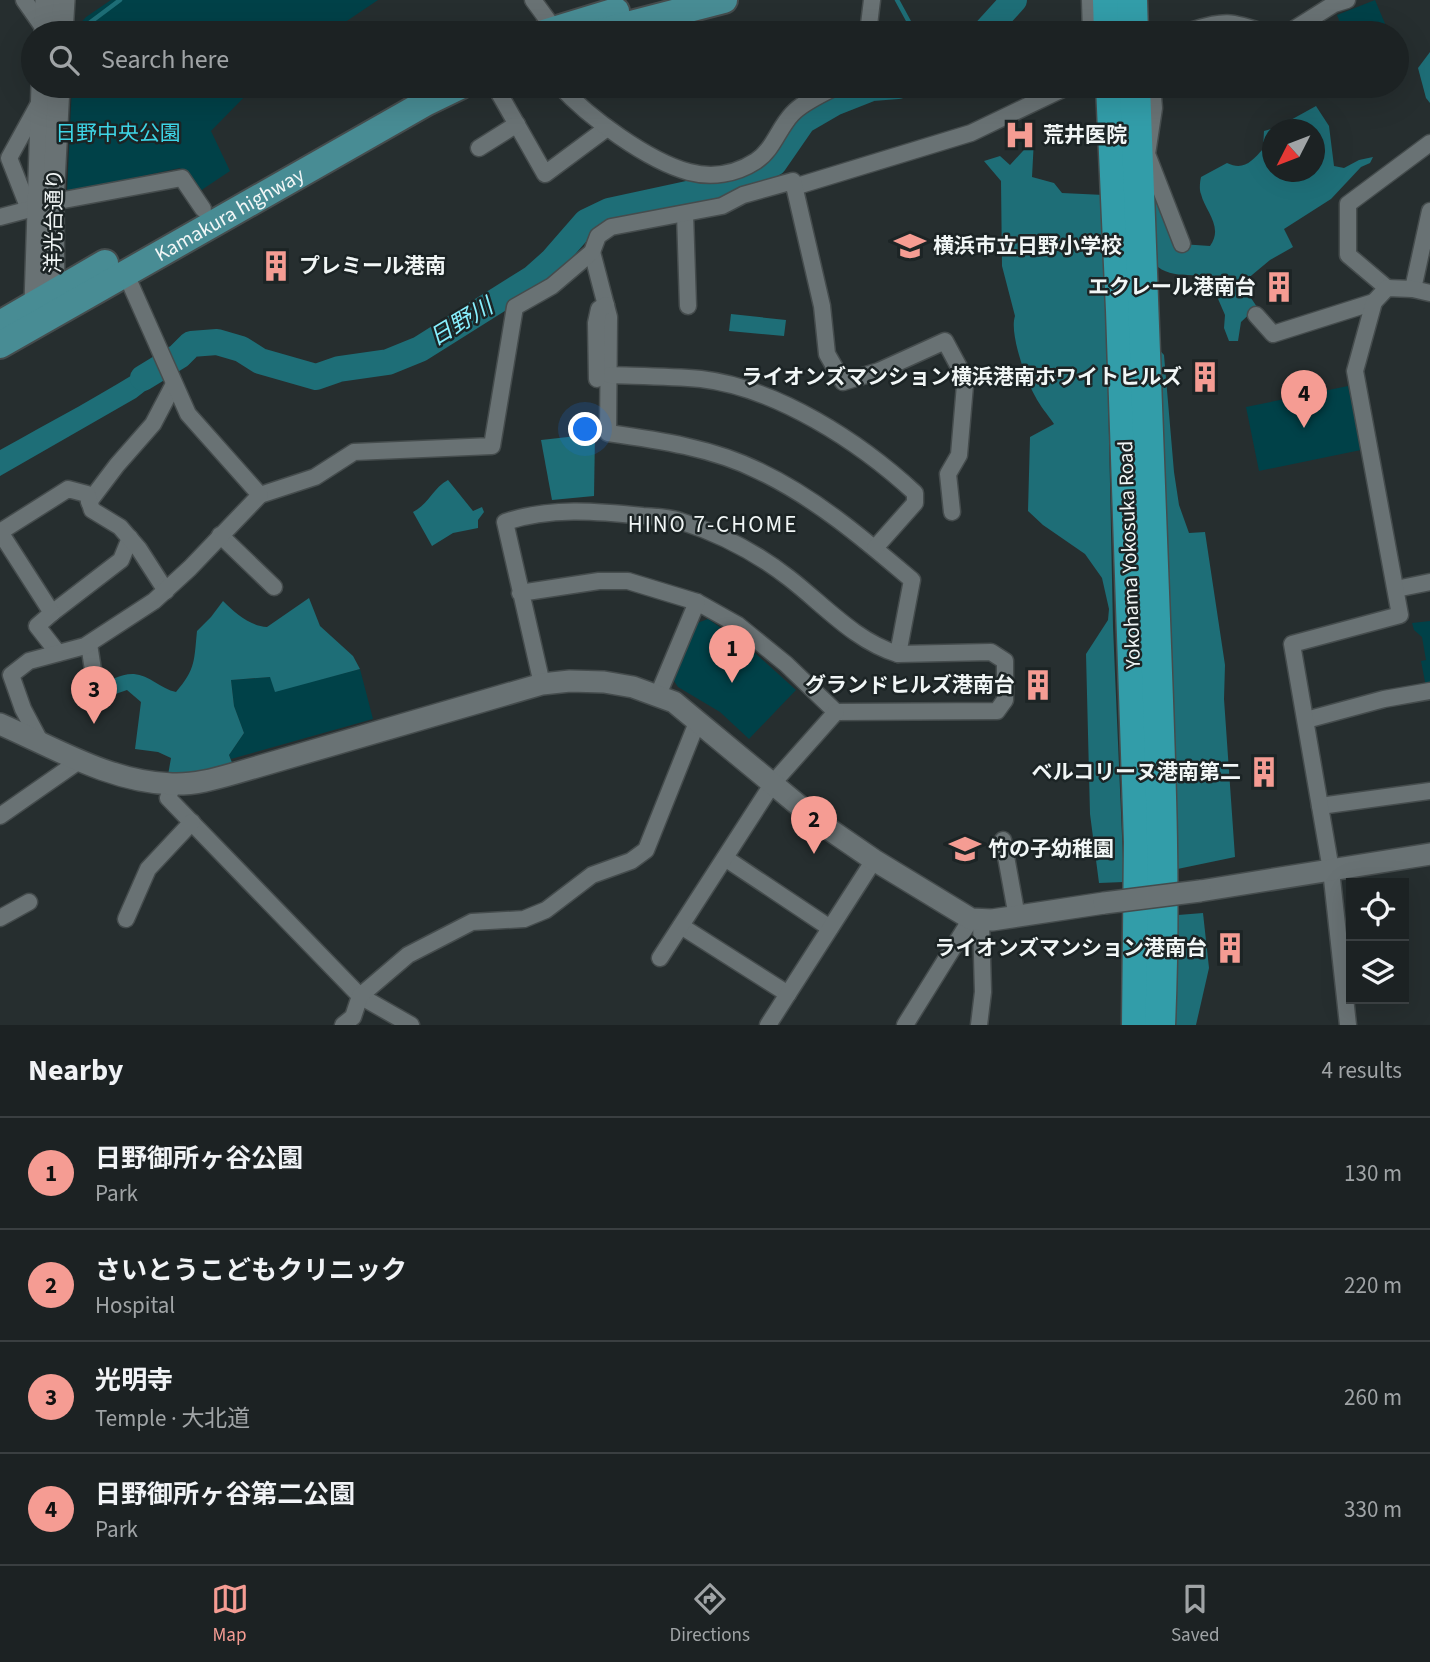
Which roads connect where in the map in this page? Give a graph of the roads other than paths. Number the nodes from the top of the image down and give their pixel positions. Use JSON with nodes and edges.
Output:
{"nodes":[{"id":1,"x":24,"y":0,"type":"edge"},
{"id":2,"x":46,"y":0,"type":"edge"},
{"id":3,"x":64,"y":0,"type":"edge"},
{"id":4,"x":533,"y":0,"type":"edge"},
{"id":5,"x":656,"y":0,"type":"edge"},
{"id":6,"x":724,"y":0,"type":"edge"},
{"id":7,"x":872,"y":0,"type":"edge"},
{"id":8,"x":1090,"y":0,"type":"edge"},
{"id":9,"x":1108,"y":0,"type":"edge"},
{"id":10,"x":1132,"y":0,"type":"edge"},
{"id":11,"x":1347,"y":0,"type":"edge"},
{"id":12,"x":42,"y":21,"type":"edge"},
{"id":13,"x":49,"y":21,"type":"edge"},
{"id":14,"x":55,"y":21,"type":"edge"},
{"id":15,"x":544,"y":21,"type":"edge"},
{"id":16,"x":580,"y":21,"type":"edge"},
{"id":17,"x":645,"y":21,"type":"edge"},
{"id":18,"x":869,"y":21,"type":"edge"},
{"id":19,"x":1091,"y":21,"type":"edge"},
{"id":20,"x":1109,"y":21,"type":"edge"},
{"id":21,"x":1133,"y":21,"type":"edge"},
{"id":22,"x":1307,"y":21,"type":"edge"},
{"id":23,"x":43,"y":98,"type":"edge"},
{"id":24,"x":47,"y":98,"type":"edge"},
{"id":25,"x":401,"y":98,"type":"edge"},
{"id":26,"x":435,"y":98,"type":"edge"},
{"id":27,"x":502,"y":98,"type":"edge"},
{"id":28,"x":571,"y":98,"type":"edge"},
{"id":29,"x":817,"y":98,"type":"edge"},
{"id":30,"x":1044,"y":98,"type":"edge"},
{"id":31,"x":1112,"y":98,"type":"edge"},
{"id":32,"x":1135,"y":98,"type":"edge"},
{"id":33,"x":1153,"y":98,"type":"edge"},
{"id":34,"x":517,"y":124,"type":"junction"},
{"id":35,"x":607,"y":128,"type":"junction"},
{"id":36,"x":1430,"y":143,"type":"edge"},
{"id":37,"x":479,"y":148,"type":"dead end"},
{"id":38,"x":730,"y":173,"type":"junction"},
{"id":39,"x":794,"y":187,"type":"junction"},
{"id":40,"x":743,"y":195,"type":"junction"},
{"id":41,"x":40,"y":206,"type":"junction"},
{"id":42,"x":203,"y":209,"type":"junction"},
{"id":43,"x":1430,"y":211,"type":"edge"},
{"id":44,"x":684,"y":214,"type":"junction"},
{"id":45,"x":0,"y":217,"type":"edge"},
{"id":46,"x":1182,"y":244,"type":"dead end"},
{"id":47,"x":592,"y":252,"type":"junction"},
{"id":48,"x":125,"y":272,"type":"junction"},
{"id":49,"x":1387,"y":288,"type":"junction"},
{"id":50,"x":1413,"y":289,"type":"junction"},
{"id":51,"x":1430,"y":293,"type":"edge"},
{"id":52,"x":1374,"y":302,"type":"junction"},
{"id":53,"x":48,"y":303,"type":"junction"},
{"id":54,"x":688,"y":306,"type":"dead end"},
{"id":55,"x":1134,"y":315,"type":"junction"},
{"id":56,"x":1256,"y":315,"type":"dead end"},
{"id":57,"x":0,"y":324,"type":"edge"},
{"id":58,"x":0,"y":345,"type":"edge"},
{"id":59,"x":603,"y":377,"type":"junction"},
{"id":60,"x":172,"y":379,"type":"junction"},
{"id":61,"x":260,"y":495,"type":"junction"},
{"id":62,"x":89,"y":502,"type":"junction"},
{"id":63,"x":952,"y":512,"type":"dead end"},
{"id":64,"x":220,"y":535,"type":"junction"},
{"id":65,"x":130,"y":538,"type":"junction"},
{"id":66,"x":875,"y":548,"type":"junction"},
{"id":67,"x":1430,"y":582,"type":"edge"},
{"id":68,"x":274,"y":587,"type":"dead end"},
{"id":69,"x":1396,"y":589,"type":"junction"},
{"id":70,"x":166,"y":591,"type":"junction"},
{"id":71,"x":520,"y":593,"type":"junction"},
{"id":72,"x":697,"y":602,"type":"junction"},
{"id":73,"x":52,"y":613,"type":"junction"},
{"id":74,"x":89,"y":644,"type":"junction"},
{"id":75,"x":58,"y":653,"type":"junction"},
{"id":76,"x":898,"y":654,"type":"junction"},
{"id":77,"x":5,"y":673,"type":"edge"},
{"id":78,"x":95,"y":683,"type":"dead end"},
{"id":79,"x":542,"y":684,"type":"junction"},
{"id":80,"x":1430,"y":691,"type":"edge"},
{"id":81,"x":658,"y":695,"type":"junction"},
{"id":82,"x":836,"y":712,"type":"junction"},
{"id":83,"x":698,"y":720,"type":"junction"},
{"id":84,"x":1306,"y":720,"type":"junction"},
{"id":85,"x":0,"y":724,"type":"edge"},
{"id":86,"x":41,"y":743,"type":"junction"},
{"id":87,"x":79,"y":761,"type":"junction"},
{"id":88,"x":773,"y":783,"type":"junction"},
{"id":89,"x":173,"y":784,"type":"junction"},
{"id":90,"x":1430,"y":791,"type":"edge"},
{"id":91,"x":1320,"y":807,"type":"junction"},
{"id":92,"x":1,"y":814,"type":"edge"},
{"id":93,"x":192,"y":822,"type":"junction"},
{"id":94,"x":1003,"y":840,"type":"dead end"},
{"id":95,"x":1430,"y":854,"type":"edge"},
{"id":96,"x":725,"y":858,"type":"junction"},
{"id":97,"x":874,"y":860,"type":"junction"},
{"id":98,"x":1331,"y":870,"type":"junction"},
{"id":99,"x":29,"y":902,"type":"dead end"},
{"id":100,"x":1017,"y":916,"type":"junction"},
{"id":101,"x":0,"y":918,"type":"edge"},
{"id":102,"x":126,"y":919,"type":"dead end"},
{"id":103,"x":976,"y":920,"type":"junction"},
{"id":104,"x":681,"y":926,"type":"junction"},
{"id":105,"x":830,"y":928,"type":"junction"},
{"id":106,"x":660,"y":958,"type":"dead end"},
{"id":107,"x":788,"y":994,"type":"junction"},
{"id":108,"x":360,"y":996,"type":"junction"},
{"id":109,"x":343,"y":1025,"type":"edge"},
{"id":110,"x":411,"y":1025,"type":"edge"},
{"id":111,"x":768,"y":1025,"type":"edge"},
{"id":112,"x":905,"y":1025,"type":"edge"},
{"id":113,"x":979,"y":1025,"type":"edge"},
{"id":114,"x":1137,"y":1025,"type":"edge"},
{"id":115,"x":1160,"y":1025,"type":"edge"},
{"id":116,"x":1348,"y":1025,"type":"edge"}],
"edges":[{"from":1,"to":12,"type":"street"},
{"from":2,"to":13,"type":"street"},
{"from":3,"to":14,"type":"street"},
{"from":4,"to":15,"type":"street"},
{"from":5,"to":16,"type":"main road"},
{"from":6,"to":17,"type":"main road"},
{"from":7,"to":18,"type":"street"},
{"from":8,"to":19,"type":"street"},
{"from":9,"to":20,"type":"highway"},
{"from":10,"to":21,"type":"highway"},
{"from":11,"to":22,"type":"street"},
{"from":23,"to":41,"type":"street"},
{"from":24,"to":41,"type":"street","name":"洋光台通り"},
{"from":25,"to":42,"type":"main road","name":"Kamakura highway"},
{"from":26,"to":48,"type":"main road","name":"Kamakura highway"},
{"from":27,"to":34,"type":"street"},
{"from":28,"to":35,"type":"street"},
{"from":29,"to":38,"type":"street"},
{"from":30,"to":39,"type":"street"},
{"from":31,"to":55,"type":"highway","name":"Yokohama Yokosuka Road"},
{"from":32,"to":55,"type":"highway","name":"Yokohama Yokosuka Road"},
{"from":33,"to":46,"type":"street"},
{"from":34,"to":35,"type":"street"},
{"from":34,"to":37,"type":"street"},
{"from":35,"to":38,"type":"street"},
{"from":36,"to":49,"type":"street"},
{"from":38,"to":40,"type":"street"},
{"from":39,"to":40,"type":"street"},
{"from":39,"to":63,"type":"street"},
{"from":40,"to":44,"type":"street"},
{"from":41,"to":42,"type":"street"},
{"from":41,"to":45,"type":"street"},
{"from":41,"to":53,"type":"street","name":"洋光台通り"},
{"from":42,"to":53,"type":"main road","name":"Kamakura highway"},
{"from":43,"to":50,"type":"street"},
{"from":44,"to":47,"type":"street"},
{"from":44,"to":54,"type":"street"},
{"from":47,"to":59,"type":"street"},
{"from":47,"to":61,"type":"street"},
{"from":48,"to":53,"type":"main road","name":"Kamakura highway"},
{"from":48,"to":60,"type":"street"},
{"from":49,"to":50,"type":"street"},
{"from":49,"to":52,"type":"street"},
{"from":50,"to":51,"type":"street"},
{"from":52,"to":56,"type":"street"},
{"from":52,"to":69,"type":"street"},
{"from":53,"to":57,"type":"main road","name":"Kamakura highway"},
{"from":53,"to":58,"type":"main road","name":"Kamakura highway"},
{"from":55,"to":114,"type":"highway","name":"Yokohama Yokosuka Road"},
{"from":55,"to":115,"type":"highway","name":"Yokohama Yokosuka Road"},
{"from":59,"to":66,"type":"street"},
{"from":59,"to":66,"type":"street"},
{"from":60,"to":61,"type":"street"},
{"from":60,"to":62,"type":"street"},
{"from":61,"to":64,"type":"street"},
{"from":62,"to":65,"type":"street"},
{"from":62,"to":73,"type":"street"},
{"from":64,"to":68,"type":"street"},
{"from":64,"to":70,"type":"street"},
{"from":65,"to":70,"type":"street"},
{"from":65,"to":73,"type":"street"},
{"from":66,"to":76,"type":"street"},
{"from":67,"to":69,"type":"street"},
{"from":69,"to":84,"type":"street"},
{"from":70,"to":74,"type":"street"},
{"from":71,"to":72,"type":"street"},
{"from":71,"to":76,"type":"street"},
{"from":71,"to":79,"type":"street"},
{"from":72,"to":81,"type":"street"},
{"from":72,"to":82,"type":"street"},
{"from":73,"to":75,"type":"street"},
{"from":74,"to":75,"type":"street"},
{"from":74,"to":78,"type":"street"},
{"from":75,"to":77,"type":"street"},
{"from":76,"to":82,"type":"street"},
{"from":77,"to":86,"type":"street"},
{"from":79,"to":81,"type":"street"},
{"from":79,"to":89,"type":"street"},
{"from":80,"to":84,"type":"street"},
{"from":81,"to":83,"type":"street"},
{"from":82,"to":88,"type":"street"},
{"from":83,"to":88,"type":"street"},
{"from":83,"to":108,"type":"street"},
{"from":84,"to":91,"type":"street"},
{"from":85,"to":86,"type":"street"},
{"from":86,"to":87,"type":"street"},
{"from":87,"to":89,"type":"street"},
{"from":87,"to":92,"type":"street"},
{"from":88,"to":96,"type":"street"},
{"from":88,"to":97,"type":"street"},
{"from":89,"to":93,"type":"street"},
{"from":90,"to":91,"type":"street"},
{"from":91,"to":98,"type":"street"},
{"from":93,"to":102,"type":"street"},
{"from":93,"to":108,"type":"street"},
{"from":94,"to":100,"type":"street"},
{"from":95,"to":98,"type":"street"},
{"from":96,"to":104,"type":"street"},
{"from":96,"to":105,"type":"street"},
{"from":97,"to":103,"type":"street"},
{"from":97,"to":105,"type":"street"},
{"from":98,"to":100,"type":"street","bridge":true},
{"from":98,"to":116,"type":"street"},
{"from":99,"to":101,"type":"street"},
{"from":100,"to":103,"type":"street"},
{"from":103,"to":112,"type":"street"},
{"from":103,"to":113,"type":"street"},
{"from":104,"to":106,"type":"street"},
{"from":104,"to":107,"type":"street"},
{"from":105,"to":107,"type":"street"},
{"from":107,"to":111,"type":"street"},
{"from":108,"to":109,"type":"street"},
{"from":108,"to":110,"type":"street"}]}
